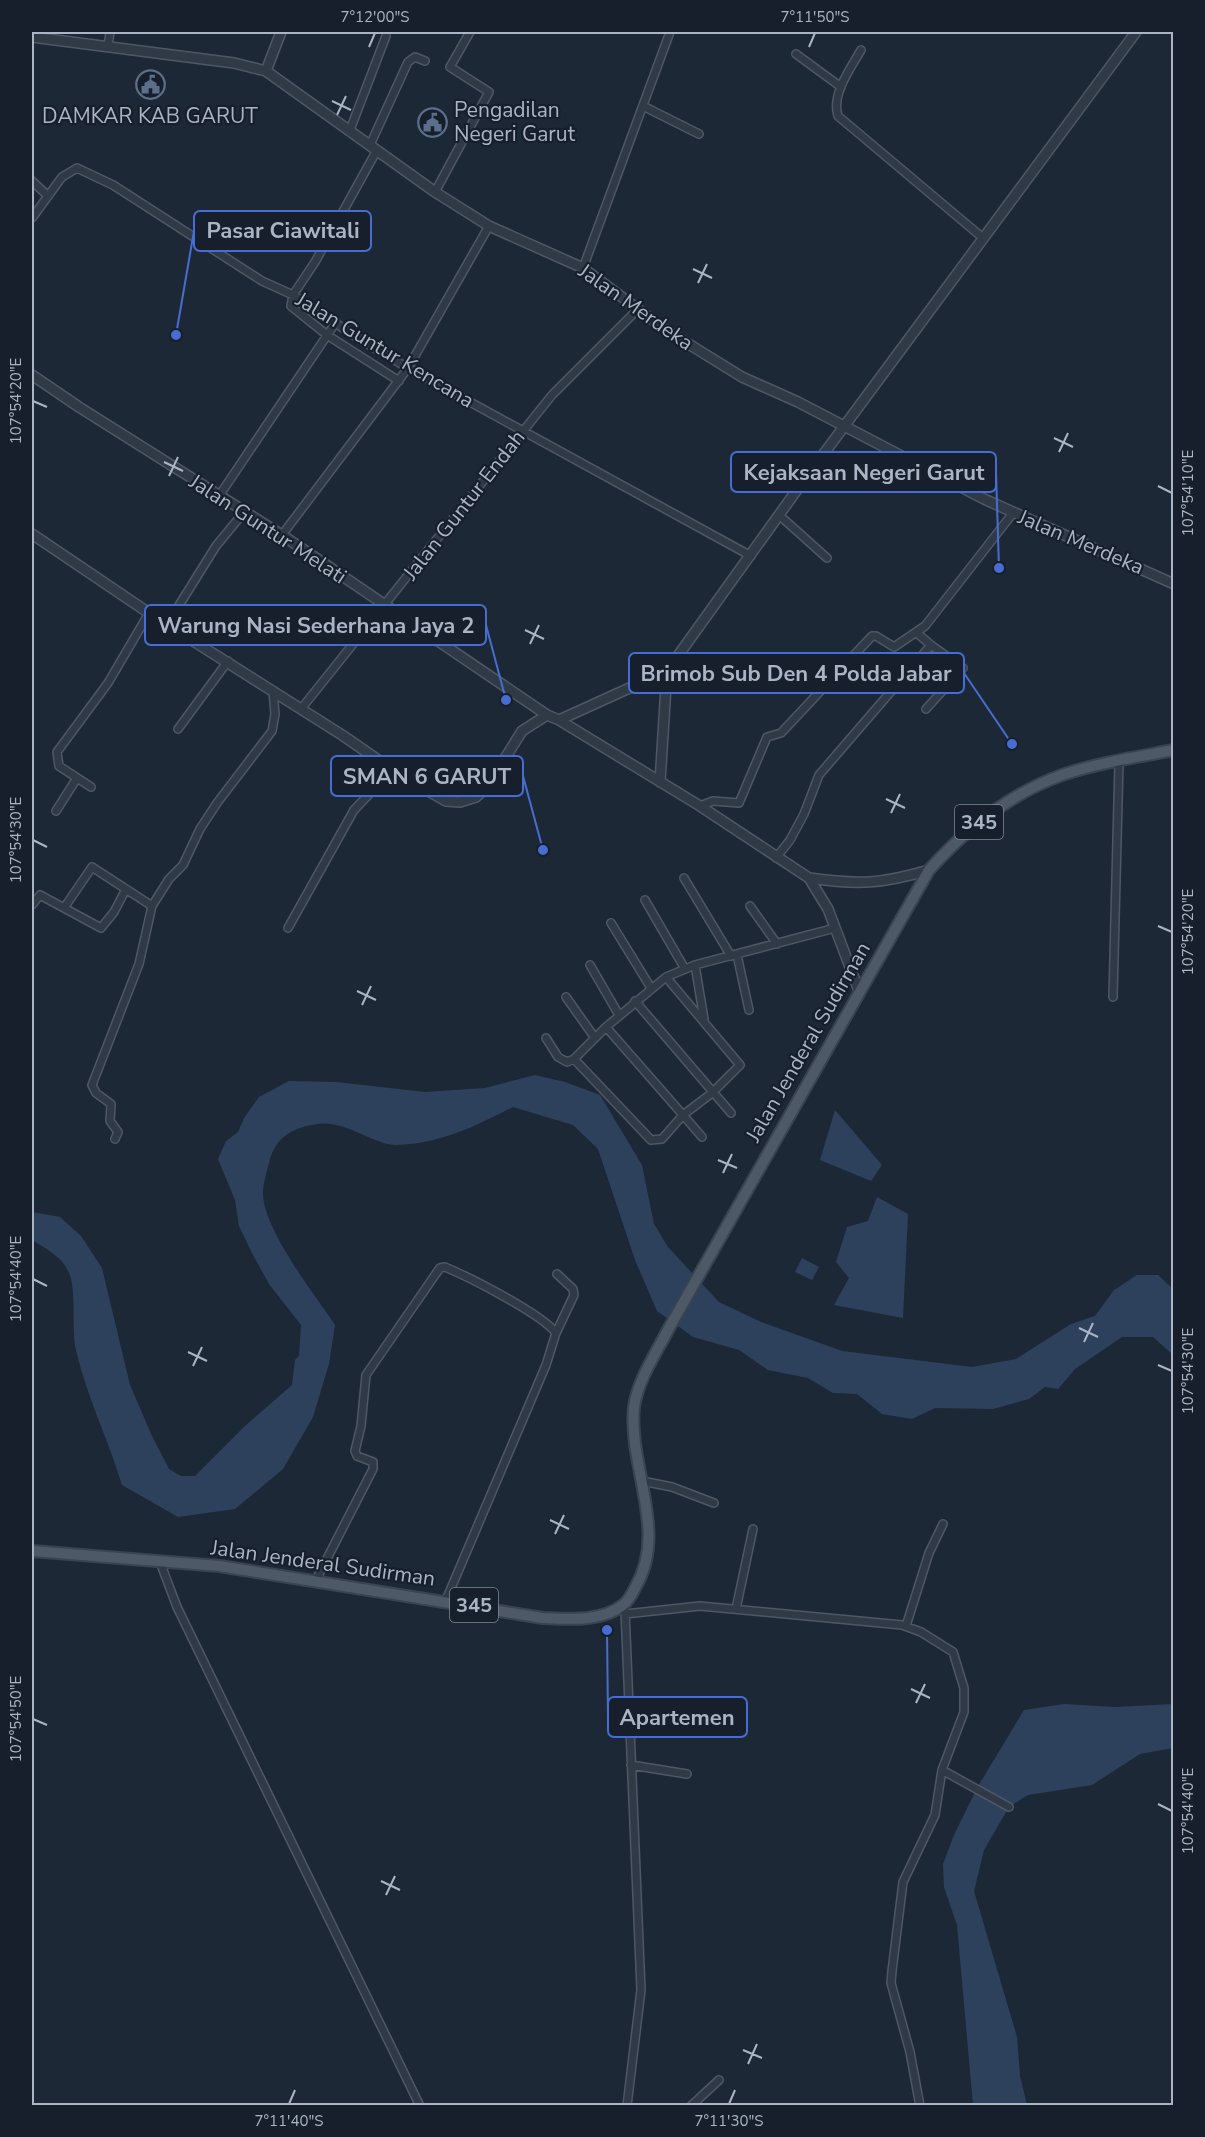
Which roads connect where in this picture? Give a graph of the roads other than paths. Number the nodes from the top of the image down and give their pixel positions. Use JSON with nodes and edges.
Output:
{"nodes":[{"id":1,"x":110,"y":32,"type":"edge"},
{"id":2,"x":281,"y":32,"type":"edge"},
{"id":3,"x":470,"y":32,"type":"edge"},
{"id":4,"x":670,"y":32,"type":"edge"},
{"id":5,"x":1136,"y":32,"type":"edge"},
{"id":6,"x":386,"y":36,"type":"dead end"},
{"id":7,"x":32,"y":37,"type":"edge"},
{"id":8,"x":108,"y":46,"type":"junction"},
{"id":9,"x":861,"y":50,"type":"dead end"},
{"id":10,"x":796,"y":54,"type":"dead end"},
{"id":11,"x":425,"y":61,"type":"dead end"},
{"id":12,"x":266,"y":70,"type":"junction"},
{"id":13,"x":841,"y":87,"type":"junction"},
{"id":14,"x":643,"y":106,"type":"junction"},
{"id":15,"x":350,"y":130,"type":"junction"},
{"id":16,"x":699,"y":134,"type":"dead end"},
{"id":17,"x":374,"y":147,"type":"junction"},
{"id":18,"x":32,"y":181,"type":"edge"},
{"id":19,"x":435,"y":192,"type":"junction"},
{"id":20,"x":47,"y":195,"type":"junction"},
{"id":21,"x":32,"y":218,"type":"edge"},
{"id":22,"x":489,"y":226,"type":"junction"},
{"id":23,"x":983,"y":237,"type":"junction"},
{"id":24,"x":583,"y":268,"type":"junction"},
{"id":25,"x":293,"y":295,"type":"junction"},
{"id":26,"x":637,"y":310,"type":"junction"},
{"id":27,"x":336,"y":322,"type":"junction"},
{"id":28,"x":327,"y":334,"type":"junction"},
{"id":29,"x":408,"y":368,"type":"junction"},
{"id":30,"x":32,"y":375,"type":"edge"},
{"id":31,"x":399,"y":381,"type":"junction"},
{"id":32,"x":844,"y":426,"type":"junction"},
{"id":33,"x":522,"y":431,"type":"junction"},
{"id":34,"x":219,"y":496,"type":"junction"},
{"id":35,"x":244,"y":512,"type":"junction"},
{"id":36,"x":1013,"y":513,"type":"junction"},
{"id":37,"x":779,"y":515,"type":"junction"},
{"id":38,"x":32,"y":534,"type":"edge"},
{"id":39,"x":282,"y":536,"type":"junction"},
{"id":40,"x":751,"y":556,"type":"junction"},
{"id":41,"x":827,"y":558,"type":"dead end"},
{"id":42,"x":1173,"y":584,"type":"edge"},
{"id":43,"x":385,"y":605,"type":"junction"},
{"id":44,"x":149,"y":613,"type":"junction"},
{"id":45,"x":168,"y":623,"type":"junction"},
{"id":46,"x":918,"y":634,"type":"junction"},
{"id":47,"x":931,"y":645,"type":"junction"},
{"id":48,"x":228,"y":661,"type":"junction"},
{"id":49,"x":667,"y":671,"type":"junction"},
{"id":50,"x":273,"y":691,"type":"junction"},
{"id":51,"x":301,"y":709,"type":"junction"},
{"id":52,"x":926,"y":709,"type":"dead end"},
{"id":53,"x":547,"y":715,"type":"junction"},
{"id":54,"x":559,"y":720,"type":"junction"},
{"id":55,"x":178,"y":729,"type":"dead end"},
{"id":56,"x":1173,"y":750,"type":"edge"},
{"id":57,"x":1119,"y":762,"type":"junction"},
{"id":58,"x":392,"y":770,"type":"junction"},
{"id":59,"x":77,"y":778,"type":"junction"},
{"id":60,"x":660,"y":783,"type":"junction"},
{"id":61,"x":91,"y":787,"type":"dead end"},
{"id":62,"x":700,"y":806,"type":"junction"},
{"id":63,"x":56,"y":811,"type":"dead end"},
{"id":64,"x":776,"y":858,"type":"junction"},
{"id":65,"x":929,"y":870,"type":"junction"},
{"id":66,"x":684,"y":878,"type":"dead end"},
{"id":67,"x":809,"y":878,"type":"junction"},
{"id":68,"x":126,"y":889,"type":"junction"},
{"id":69,"x":645,"y":900,"type":"dead end"},
{"id":70,"x":32,"y":905,"type":"edge"},
{"id":71,"x":152,"y":906,"type":"junction"},
{"id":72,"x":750,"y":906,"type":"dead end"},
{"id":73,"x":64,"y":908,"type":"junction"},
{"id":74,"x":611,"y":922,"type":"dead end"},
{"id":75,"x":288,"y":928,"type":"dead end"},
{"id":76,"x":835,"y":928,"type":"junction"},
{"id":77,"x":777,"y":944,"type":"junction"},
{"id":78,"x":734,"y":956,"type":"junction"},
{"id":79,"x":590,"y":964,"type":"dead end"},
{"id":80,"x":696,"y":965,"type":"junction"},
{"id":81,"x":685,"y":969,"type":"junction"},
{"id":82,"x":666,"y":977,"type":"junction"},
{"id":83,"x":651,"y":988,"type":"junction"},
{"id":84,"x":859,"y":991,"type":"junction"},
{"id":85,"x":566,"y":997,"type":"dead end"},
{"id":86,"x":1113,"y":997,"type":"dead end"},
{"id":87,"x":635,"y":1001,"type":"junction"},
{"id":88,"x":749,"y":1010,"type":"dead end"},
{"id":89,"x":619,"y":1015,"type":"junction"},
{"id":90,"x":704,"y":1020,"type":"junction"},
{"id":91,"x":606,"y":1027,"type":"junction"},
{"id":92,"x":546,"y":1038,"type":"dead end"},
{"id":93,"x":595,"y":1038,"type":"junction"},
{"id":94,"x":574,"y":1059,"type":"junction"},
{"id":95,"x":712,"y":1093,"type":"junction"},
{"id":96,"x":730,"y":1113,"type":"dead end"},
{"id":97,"x":683,"y":1115,"type":"junction"},
{"id":98,"x":702,"y":1137,"type":"dead end"},
{"id":99,"x":115,"y":1139,"type":"dead end"},
{"id":100,"x":557,"y":1274,"type":"dead end"},
{"id":101,"x":556,"y":1333,"type":"junction"},
{"id":102,"x":642,"y":1481,"type":"junction"},
{"id":103,"x":714,"y":1503,"type":"dead end"},
{"id":104,"x":943,"y":1524,"type":"dead end"},
{"id":105,"x":753,"y":1529,"type":"dead end"},
{"id":106,"x":32,"y":1551,"type":"edge"},
{"id":107,"x":160,"y":1562,"type":"junction"},
{"id":108,"x":316,"y":1580,"type":"junction"},
{"id":109,"x":446,"y":1600,"type":"junction"},
{"id":110,"x":625,"y":1609,"type":"junction"},
{"id":111,"x":736,"y":1610,"type":"junction"},
{"id":112,"x":906,"y":1626,"type":"junction"},
{"id":113,"x":631,"y":1765,"type":"junction"},
{"id":114,"x":942,"y":1770,"type":"junction"},
{"id":115,"x":687,"y":1774,"type":"dead end"},
{"id":116,"x":1009,"y":1807,"type":"dead end"},
{"id":117,"x":719,"y":2080,"type":"dead end"},
{"id":118,"x":420,"y":2106,"type":"edge"},
{"id":119,"x":627,"y":2106,"type":"edge"},
{"id":120,"x":691,"y":2106,"type":"edge"},
{"id":121,"x":920,"y":2106,"type":"edge"}],
"edges":[{"from":1,"to":8,"type":"street"},
{"from":2,"to":12,"type":"street"},
{"from":3,"to":19,"type":"street"},
{"from":4,"to":14,"type":"street"},
{"from":5,"to":23,"type":"street"},
{"from":6,"to":15,"type":"street"},
{"from":7,"to":8,"type":"street","name":"Jalan Merdeka"},
{"from":8,"to":12,"type":"street","name":"Jalan Merdeka"},
{"from":9,"to":13,"type":"street"},
{"from":10,"to":13,"type":"street"},
{"from":11,"to":17,"type":"street"},
{"from":12,"to":15,"type":"street","name":"Jalan Merdeka"},
{"from":13,"to":23,"type":"street"},
{"from":14,"to":16,"type":"street"},
{"from":14,"to":24,"type":"street"},
{"from":15,"to":17,"type":"street","name":"Jalan Merdeka"},
{"from":17,"to":19,"type":"street","name":"Jalan Merdeka"},
{"from":17,"to":25,"type":"street"},
{"from":18,"to":20,"type":"street"},
{"from":19,"to":22,"type":"street","name":"Jalan Merdeka"},
{"from":20,"to":21,"type":"street"},
{"from":20,"to":25,"type":"street","name":"Jalan Guntur Kencana"},
{"from":22,"to":24,"type":"street","name":"Jalan Merdeka"},
{"from":22,"to":29,"type":"street"},
{"from":23,"to":32,"type":"street"},
{"from":24,"to":26,"type":"street","name":"Jalan Merdeka"},
{"from":25,"to":27,"type":"street","name":"Jalan Guntur Kencana"},
{"from":25,"to":28,"type":"street"},
{"from":26,"to":32,"type":"street","name":"Jalan Merdeka"},
{"from":26,"to":33,"type":"street","name":"Jalan Guntur Endah"},
{"from":27,"to":28,"type":"street"},
{"from":27,"to":29,"type":"street","name":"Jalan Guntur Kencana"},
{"from":28,"to":31,"type":"street"},
{"from":28,"to":34,"type":"street"},
{"from":29,"to":31,"type":"street"},
{"from":29,"to":33,"type":"street","name":"Jalan Guntur Kencana"},
{"from":30,"to":34,"type":"street","name":"Jalan Guntur Melati"},
{"from":31,"to":39,"type":"street"},
{"from":32,"to":36,"type":"street","name":"Jalan Merdeka"},
{"from":32,"to":37,"type":"street"},
{"from":33,"to":40,"type":"street","name":"Jalan Guntur Kencana"},
{"from":33,"to":43,"type":"street","name":"Jalan Guntur Endah"},
{"from":34,"to":35,"type":"street","name":"Jalan Guntur Melati"},
{"from":35,"to":39,"type":"street","name":"Jalan Guntur Melati"},
{"from":35,"to":45,"type":"street"},
{"from":36,"to":42,"type":"street","name":"Jalan Merdeka"},
{"from":36,"to":46,"type":"street"},
{"from":37,"to":40,"type":"street"},
{"from":37,"to":41,"type":"street"},
{"from":38,"to":44,"type":"street"},
{"from":39,"to":43,"type":"street","name":"Jalan Guntur Melati"},
{"from":40,"to":49,"type":"street"},
{"from":43,"to":51,"type":"street","name":"Jalan Guntur Endah"},
{"from":43,"to":53,"type":"street","name":"Jalan Guntur Melati"},
{"from":44,"to":45,"type":"street"},
{"from":44,"to":59,"type":"street"},
{"from":45,"to":48,"type":"street"},
{"from":46,"to":47,"type":"street"},
{"from":46,"to":62,"type":"street"},
{"from":47,"to":52,"type":"street"},
{"from":47,"to":64,"type":"street"},
{"from":48,"to":50,"type":"street"},
{"from":48,"to":55,"type":"street"},
{"from":49,"to":54,"type":"street"},
{"from":49,"to":60,"type":"street"},
{"from":50,"to":51,"type":"street"},
{"from":50,"to":71,"type":"street"},
{"from":51,"to":58,"type":"street"},
{"from":53,"to":54,"type":"street","name":"Jalan Guntur Melati"},
{"from":53,"to":58,"type":"street"},
{"from":54,"to":60,"type":"street","name":"Jalan Guntur Melati"},
{"from":56,"to":57,"type":"main road","name":"Jalan Jenderal Sudirman","number":"345"},
{"from":57,"to":65,"type":"main road","name":"Jalan Jenderal Sudirman","number":"345"},
{"from":57,"to":86,"type":"street"},
{"from":58,"to":75,"type":"street"},
{"from":59,"to":61,"type":"street"},
{"from":59,"to":63,"type":"street"},
{"from":60,"to":62,"type":"street","name":"Jalan Guntur Melati"},
{"from":62,"to":64,"type":"street","name":"Jalan Guntur Melati"},
{"from":64,"to":67,"type":"street","name":"Jalan Guntur Melati"},
{"from":65,"to":67,"type":"street"},
{"from":65,"to":84,"type":"main road","name":"Jalan Jenderal Sudirman","number":"345"},
{"from":66,"to":78,"type":"street"},
{"from":67,"to":76,"type":"street"},
{"from":68,"to":71,"type":"street"},
{"from":68,"to":73,"type":"street"},
{"from":68,"to":73,"type":"street"},
{"from":69,"to":81,"type":"street"},
{"from":70,"to":73,"type":"street"},
{"from":71,"to":99,"type":"street"},
{"from":72,"to":77,"type":"street"},
{"from":74,"to":83,"type":"street"},
{"from":76,"to":77,"type":"street"},
{"from":76,"to":84,"type":"street"},
{"from":77,"to":78,"type":"street"},
{"from":78,"to":80,"type":"street"},
{"from":78,"to":88,"type":"street"},
{"from":79,"to":89,"type":"street"},
{"from":80,"to":81,"type":"street"},
{"from":80,"to":90,"type":"street"},
{"from":81,"to":82,"type":"street"},
{"from":82,"to":83,"type":"street"},
{"from":82,"to":90,"type":"street"},
{"from":83,"to":87,"type":"street"},
{"from":84,"to":102,"type":"main road","name":"Jalan Jenderal Sudirman","number":"345"},
{"from":85,"to":93,"type":"street"},
{"from":87,"to":89,"type":"street"},
{"from":87,"to":95,"type":"street"},
{"from":89,"to":91,"type":"street"},
{"from":90,"to":95,"type":"street"},
{"from":91,"to":93,"type":"street"},
{"from":91,"to":97,"type":"street"},
{"from":92,"to":94,"type":"street"},
{"from":93,"to":94,"type":"street"},
{"from":94,"to":97,"type":"street"},
{"from":95,"to":96,"type":"street"},
{"from":95,"to":97,"type":"street"},
{"from":97,"to":98,"type":"street"},
{"from":100,"to":101,"type":"street"},
{"from":101,"to":108,"type":"street"},
{"from":101,"to":109,"type":"street"},
{"from":102,"to":103,"type":"street"},
{"from":102,"to":110,"type":"main road","name":"Jalan Jenderal Sudirman","number":"345"},
{"from":104,"to":112,"type":"street"},
{"from":105,"to":111,"type":"street"},
{"from":106,"to":107,"type":"main road","name":"Jalan Jenderal Sudirman","number":"345"},
{"from":107,"to":108,"type":"main road","name":"Jalan Jenderal Sudirman","number":"345"},
{"from":107,"to":118,"type":"street"},
{"from":108,"to":109,"type":"main road","name":"Jalan Jenderal Sudirman","number":"345"},
{"from":109,"to":110,"type":"main road","name":"Jalan Jenderal Sudirman","number":"345"},
{"from":110,"to":111,"type":"street"},
{"from":110,"to":113,"type":"street"},
{"from":111,"to":112,"type":"street"},
{"from":112,"to":114,"type":"street"},
{"from":113,"to":115,"type":"street"},
{"from":113,"to":119,"type":"street"},
{"from":114,"to":116,"type":"street"},
{"from":114,"to":121,"type":"street"},
{"from":117,"to":120,"type":"street"}]}
